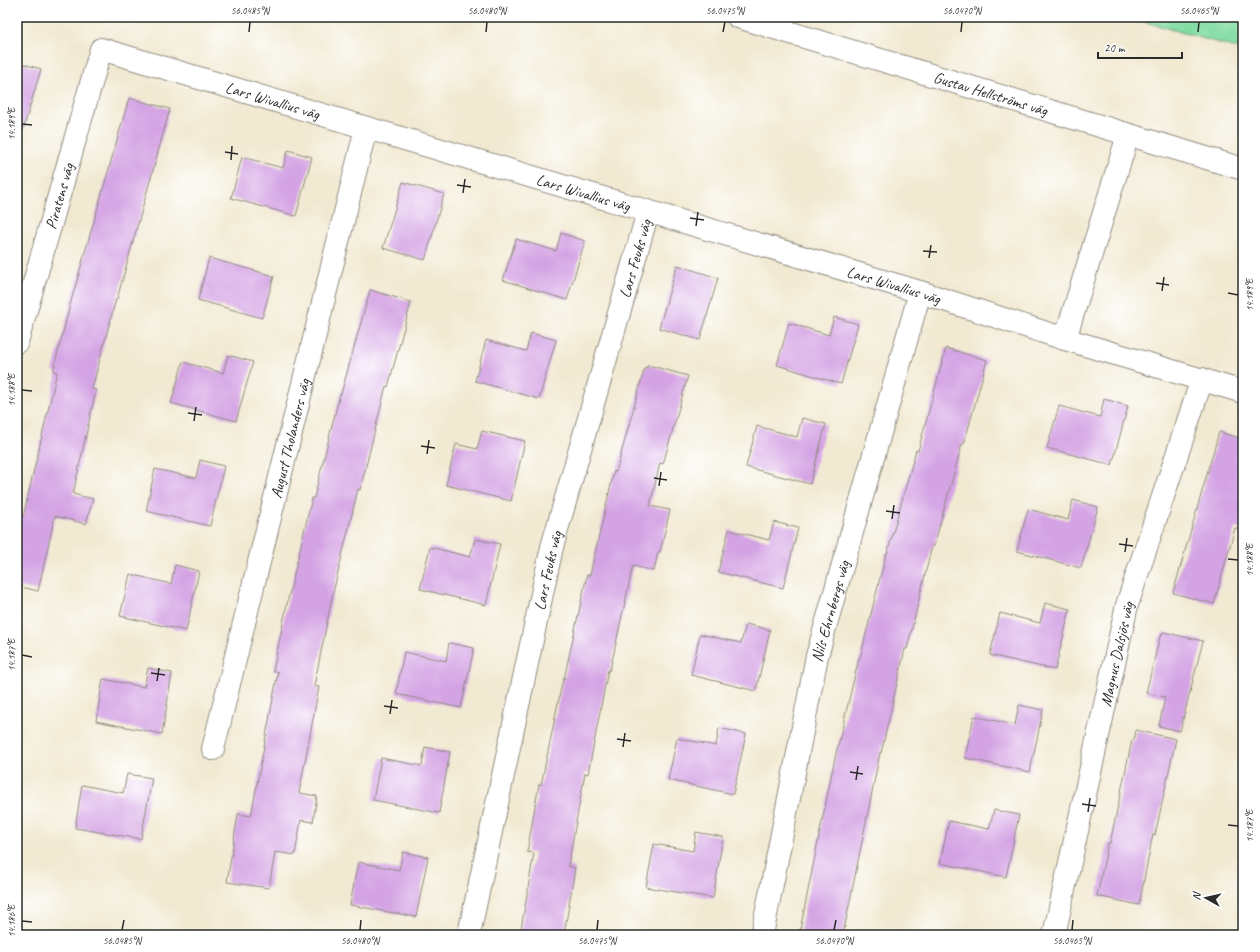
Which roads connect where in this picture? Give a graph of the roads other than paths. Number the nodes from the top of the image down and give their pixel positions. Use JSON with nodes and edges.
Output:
{"nodes":[{"id":1,"x":738,"y":17,"type":"edge"},
{"id":2,"x":101,"y":49,"type":"joint"},
{"id":3,"x":366,"y":128,"type":"junction"},
{"id":4,"x":1128,"y":135,"type":"junction"},
{"id":5,"x":1243,"y":169,"type":"edge"},
{"id":6,"x":648,"y":212,"type":"junction"},
{"id":7,"x":920,"y":292,"type":"junction"},
{"id":8,"x":1065,"y":339,"type":"junction"},
{"id":9,"x":17,"y":342,"type":"edge"},
{"id":10,"x":1202,"y":379,"type":"junction"},
{"id":11,"x":1243,"y":392,"type":"edge"},
{"id":12,"x":213,"y":749,"type":"dead end"},
{"id":13,"x":469,"y":934,"type":"edge"},
{"id":14,"x":762,"y":935,"type":"edge"},
{"id":15,"x":1054,"y":935,"type":"edge"}],
"edges":[{"from":1,"to":4,"type":"street","name":"Gustav Hellströms väg"},
{"from":2,"to":3,"type":"street","name":"Lars Wivallius väg"},
{"from":2,"to":9,"type":"street","name":"Piratens väg"},
{"from":3,"to":6,"type":"street","name":"Lars Wivallius väg"},
{"from":3,"to":12,"type":"street","name":"August Tholanders väg"},
{"from":4,"to":5,"type":"street","name":"Gustav Hellströms väg"},
{"from":4,"to":8,"type":"street"},
{"from":6,"to":7,"type":"street","name":"Lars Wivallius väg"},
{"from":6,"to":13,"type":"street","name":"Lars Feuks väg"},
{"from":7,"to":8,"type":"street","name":"Lars Wivallius väg"},
{"from":7,"to":14,"type":"street","name":"Nils Ehrnbergs väg"},
{"from":8,"to":10,"type":"street","name":"Lars Wivallius väg"},
{"from":10,"to":11,"type":"street","name":"Lars Wivallius väg"},
{"from":10,"to":15,"type":"street","name":"Magnus Dalsjös väg"}]}
